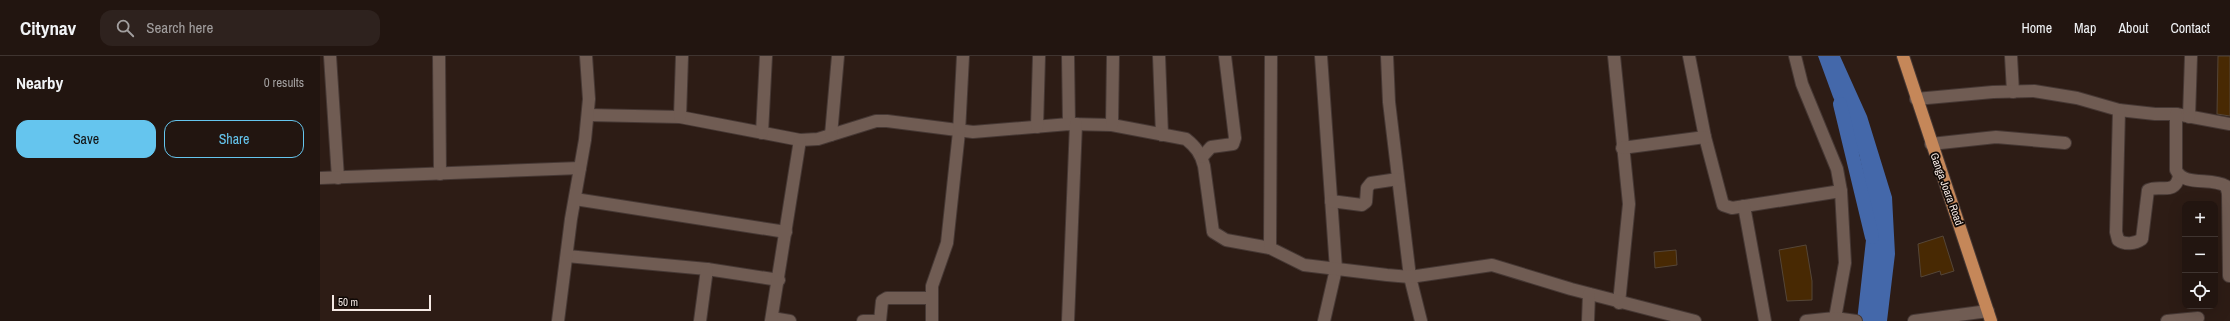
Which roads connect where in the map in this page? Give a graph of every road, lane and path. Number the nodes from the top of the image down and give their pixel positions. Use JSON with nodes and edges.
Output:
{"nodes":[{"id":1,"x":330,"y":56,"type":"edge"},
{"id":2,"x":439,"y":56,"type":"edge"},
{"id":3,"x":586,"y":56,"type":"edge"},
{"id":4,"x":682,"y":56,"type":"edge"},
{"id":5,"x":766,"y":56,"type":"edge"},
{"id":6,"x":838,"y":56,"type":"edge"},
{"id":7,"x":963,"y":56,"type":"edge"},
{"id":8,"x":1039,"y":56,"type":"edge"},
{"id":9,"x":1068,"y":56,"type":"edge"},
{"id":10,"x":1113,"y":56,"type":"edge"},
{"id":11,"x":1159,"y":56,"type":"edge"},
{"id":12,"x":1225,"y":56,"type":"edge"},
{"id":13,"x":1271,"y":56,"type":"edge"},
{"id":14,"x":1321,"y":56,"type":"edge"},
{"id":15,"x":1387,"y":56,"type":"edge"},
{"id":16,"x":1614,"y":56,"type":"edge"},
{"id":17,"x":1689,"y":56,"type":"edge"},
{"id":18,"x":1795,"y":56,"type":"edge"},
{"id":19,"x":1903,"y":56,"type":"edge"},
{"id":20,"x":2011,"y":56,"type":"edge"},
{"id":21,"x":2191,"y":56,"type":"edge"},
{"id":22,"x":2014,"y":92,"type":"junction"},
{"id":23,"x":1916,"y":99,"type":"junction"},
{"id":24,"x":2119,"y":110,"type":"junction"},
{"id":25,"x":2176,"y":114,"type":"junction"},
{"id":26,"x":588,"y":115,"type":"junction"},
{"id":27,"x":680,"y":117,"type":"junction"},
{"id":28,"x":2189,"y":117,"type":"junction"},
{"id":29,"x":1072,"y":124,"type":"junction"},
{"id":30,"x":2230,"y":124,"type":"edge"},
{"id":31,"x":1112,"y":125,"type":"junction"},
{"id":32,"x":1037,"y":127,"type":"junction"},
{"id":33,"x":959,"y":132,"type":"junction"},
{"id":34,"x":762,"y":133,"type":"junction"},
{"id":35,"x":831,"y":135,"type":"junction"},
{"id":36,"x":1162,"y":135,"type":"junction"},
{"id":37,"x":1705,"y":137,"type":"junction"},
{"id":38,"x":800,"y":140,"type":"junction"},
{"id":39,"x":2065,"y":143,"type":"dead end"},
{"id":40,"x":1932,"y":144,"type":"junction"},
{"id":41,"x":1622,"y":148,"type":"junction"},
{"id":42,"x":1202,"y":157,"type":"junction"},
{"id":43,"x":580,"y":168,"type":"junction"},
{"id":44,"x":440,"y":174,"type":"junction"},
{"id":45,"x":2179,"y":176,"type":"junction"},
{"id":46,"x":320,"y":178,"type":"edge"},
{"id":47,"x":338,"y":178,"type":"junction"},
{"id":48,"x":1398,"y":179,"type":"junction"},
{"id":49,"x":1841,"y":191,"type":"junction"},
{"id":50,"x":575,"y":199,"type":"junction"},
{"id":51,"x":1331,"y":201,"type":"junction"},
{"id":52,"x":2229,"y":202,"type":"edge"},
{"id":53,"x":1744,"y":206,"type":"junction"},
{"id":54,"x":786,"y":232,"type":"junction"},
{"id":55,"x":1270,"y":248,"type":"junction"},
{"id":56,"x":567,"y":256,"type":"junction"},
{"id":57,"x":706,"y":269,"type":"junction"},
{"id":58,"x":1336,"y":269,"type":"junction"},
{"id":59,"x":2229,"y":276,"type":"dead end"},
{"id":60,"x":1410,"y":277,"type":"junction"},
{"id":61,"x":778,"y":280,"type":"junction"},
{"id":62,"x":1589,"y":294,"type":"junction"},
{"id":63,"x":931,"y":298,"type":"junction"},
{"id":64,"x":1620,"y":303,"type":"junction"},
{"id":65,"x":1990,"y":316,"type":"edge"},
{"id":66,"x":2198,"y":318,"type":"dead end"},
{"id":67,"x":771,"y":319,"type":"edge"},
{"id":68,"x":1843,"y":320,"type":"edge"},
{"id":69,"x":558,"y":321,"type":"edge"},
{"id":70,"x":700,"y":321,"type":"edge"},
{"id":71,"x":790,"y":321,"type":"edge"},
{"id":72,"x":863,"y":321,"type":"edge"},
{"id":73,"x":880,"y":321,"type":"edge"},
{"id":74,"x":932,"y":321,"type":"edge"},
{"id":75,"x":1068,"y":321,"type":"edge"},
{"id":76,"x":1324,"y":321,"type":"edge"},
{"id":77,"x":1421,"y":321,"type":"edge"},
{"id":78,"x":1588,"y":321,"type":"edge"},
{"id":79,"x":1695,"y":321,"type":"edge"},
{"id":80,"x":1765,"y":321,"type":"edge"},
{"id":81,"x":1806,"y":321,"type":"edge"},
{"id":82,"x":1914,"y":321,"type":"edge"},
{"id":83,"x":2167,"y":321,"type":"edge"}],
"edges":[{"from":1,"to":47,"type":"street"},
{"from":2,"to":44,"type":"street"},
{"from":3,"to":26,"type":"street"},
{"from":4,"to":27,"type":"street"},
{"from":5,"to":34,"type":"street"},
{"from":6,"to":35,"type":"street"},
{"from":7,"to":33,"type":"street"},
{"from":8,"to":32,"type":"street"},
{"from":9,"to":29,"type":"street"},
{"from":10,"to":31,"type":"street"},
{"from":11,"to":36,"type":"street"},
{"from":12,"to":42,"type":"street"},
{"from":13,"to":55,"type":"street"},
{"from":14,"to":51,"type":"street"},
{"from":15,"to":48,"type":"street"},
{"from":16,"to":41,"type":"street"},
{"from":17,"to":37,"type":"street"},
{"from":18,"to":49,"type":"street"},
{"from":19,"to":23,"type":"main road","name":"Ganga Joara Road"},
{"from":20,"to":22,"type":"street"},
{"from":21,"to":28,"type":"street"},
{"from":22,"to":23,"type":"street"},
{"from":22,"to":24,"type":"street"},
{"from":23,"to":40,"type":"main road","name":"Ganga Joara Road"},
{"from":24,"to":25,"type":"street"},
{"from":24,"to":45,"type":"street"},
{"from":25,"to":28,"type":"street"},
{"from":25,"to":45,"type":"street"},
{"from":26,"to":27,"type":"street"},
{"from":26,"to":43,"type":"street"},
{"from":27,"to":34,"type":"street"},
{"from":28,"to":30,"type":"street"},
{"from":29,"to":31,"type":"street"},
{"from":29,"to":32,"type":"street"},
{"from":29,"to":75,"type":"street"},
{"from":31,"to":36,"type":"street"},
{"from":32,"to":33,"type":"street"},
{"from":33,"to":35,"type":"street"},
{"from":33,"to":63,"type":"street"},
{"from":34,"to":38,"type":"street"},
{"from":35,"to":38,"type":"street"},
{"from":36,"to":42,"type":"street"},
{"from":37,"to":41,"type":"street"},
{"from":37,"to":53,"type":"street"},
{"from":38,"to":54,"type":"street"},
{"from":39,"to":40,"type":"street"},
{"from":40,"to":65,"type":"main road","name":"Ganga Joara Road"},
{"from":41,"to":64,"type":"street"},
{"from":42,"to":55,"type":"street"},
{"from":43,"to":44,"type":"street"},
{"from":43,"to":50,"type":"street"},
{"from":44,"to":47,"type":"street"},
{"from":45,"to":52,"type":"street"},
{"from":46,"to":47,"type":"street"},
{"from":48,"to":51,"type":"street"},
{"from":48,"to":60,"type":"street"},
{"from":49,"to":53,"type":"street"},
{"from":49,"to":68,"type":"street"},
{"from":50,"to":54,"type":"street"},
{"from":50,"to":56,"type":"street"},
{"from":51,"to":58,"type":"street"},
{"from":52,"to":59,"type":"street"},
{"from":53,"to":80,"type":"street"},
{"from":54,"to":61,"type":"street"},
{"from":55,"to":58,"type":"street"},
{"from":56,"to":57,"type":"street"},
{"from":56,"to":69,"type":"street"},
{"from":57,"to":61,"type":"street"},
{"from":57,"to":70,"type":"street"},
{"from":58,"to":60,"type":"street"},
{"from":58,"to":76,"type":"street"},
{"from":60,"to":62,"type":"street"},
{"from":60,"to":77,"type":"street"},
{"from":61,"to":67,"type":"street"},
{"from":62,"to":64,"type":"street"},
{"from":62,"to":78,"type":"street"},
{"from":63,"to":73,"type":"street"},
{"from":63,"to":74,"type":"street"},
{"from":64,"to":79,"type":"street"},
{"from":65,"to":82,"type":"street"},
{"from":66,"to":83,"type":"street"},
{"from":67,"to":71,"type":"street"},
{"from":68,"to":81,"type":"street"},
{"from":72,"to":73,"type":"street"}]}
